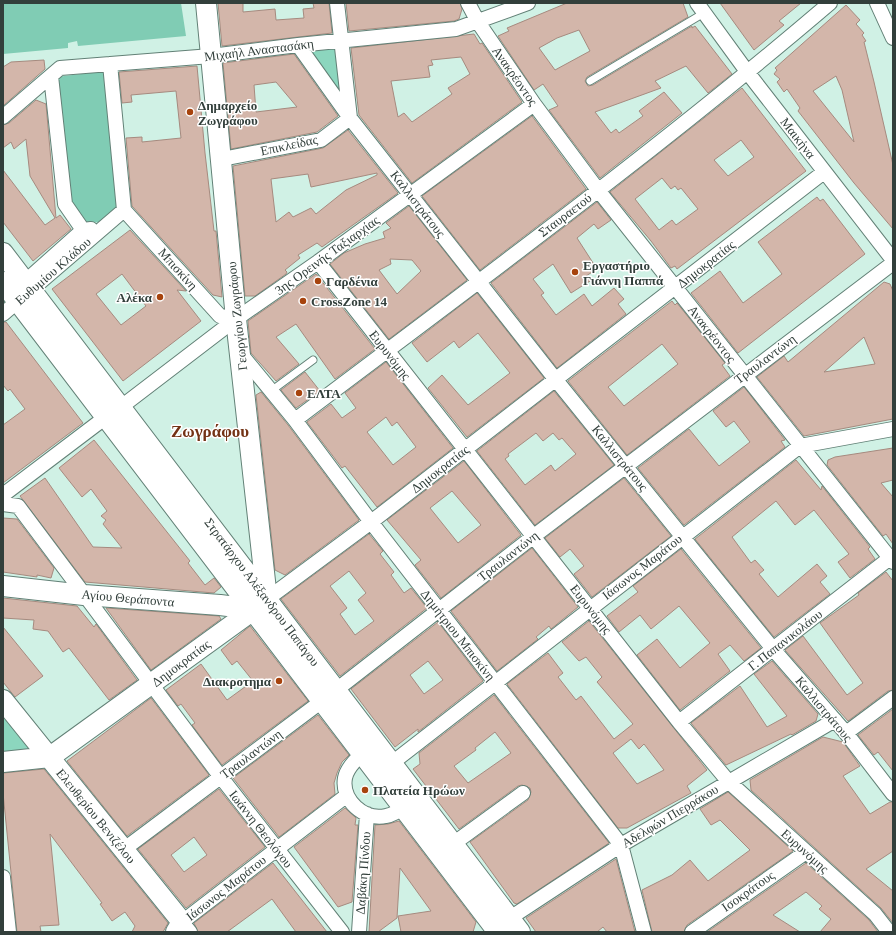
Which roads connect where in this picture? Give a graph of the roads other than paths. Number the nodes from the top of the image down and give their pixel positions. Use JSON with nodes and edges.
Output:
{"nodes":[{"id":1,"x":206,"y":3,"type":"edge"},
{"id":2,"x":337,"y":3,"type":"edge"},
{"id":3,"x":468,"y":3,"type":"edge"},
{"id":4,"x":528,"y":3,"type":"edge"},
{"id":5,"x":830,"y":3,"type":"edge"},
{"id":6,"x":877,"y":3,"type":"edge"},
{"id":7,"x":701,"y":8,"type":"edge"},
{"id":8,"x":478,"y":22,"type":"junction"},
{"id":9,"x":893,"y":38,"type":"edge"},
{"id":10,"x":343,"y":40,"type":"junction"},
{"id":11,"x":298,"y":45,"type":"junction"},
{"id":12,"x":211,"y":56,"type":"junction"},
{"id":13,"x":110,"y":64,"type":"junction"},
{"id":14,"x":748,"y":73,"type":"junction"},
{"id":15,"x":51,"y":76,"type":"junction"},
{"id":16,"x":590,"y":81,"type":"dead end"},
{"id":17,"x":534,"y":104,"type":"junction"},
{"id":18,"x":3,"y":118,"type":"edge"},
{"id":19,"x":350,"y":118,"type":"junction"},
{"id":20,"x":222,"y":159,"type":"junction"},
{"id":21,"x":824,"y":172,"type":"junction"},
{"id":22,"x":598,"y":190,"type":"junction"},
{"id":23,"x":410,"y":194,"type":"junction"},
{"id":24,"x":124,"y":210,"type":"junction"},
{"id":25,"x":103,"y":227,"type":"junction"},
{"id":26,"x":83,"y":230,"type":"junction"},
{"id":27,"x":3,"y":253,"type":"edge"},
{"id":28,"x":318,"y":262,"type":"junction"},
{"id":29,"x":893,"y":262,"type":"edge"},
{"id":30,"x":478,"y":281,"type":"junction"},
{"id":31,"x":676,"y":288,"type":"junction"},
{"id":32,"x":15,"y":294,"type":"edge"},
{"id":33,"x":236,"y":319,"type":"junction"},
{"id":34,"x":387,"y":351,"type":"junction"},
{"id":35,"x":240,"y":353,"type":"junction"},
{"id":36,"x":313,"y":360,"type":"dead end"},
{"id":37,"x":744,"y":375,"type":"junction"},
{"id":38,"x":556,"y":380,"type":"junction"},
{"id":39,"x":271,"y":391,"type":"junction"},
{"id":40,"x":113,"y":412,"type":"junction"},
{"id":41,"x":295,"y":420,"type":"junction"},
{"id":42,"x":893,"y":429,"type":"edge"},
{"id":43,"x":800,"y":446,"type":"junction"},
{"id":44,"x":465,"y":449,"type":"junction"},
{"id":45,"x":627,"y":467,"type":"junction"},
{"id":46,"x":3,"y":495,"type":"edge"},
{"id":47,"x":3,"y":504,"type":"edge"},
{"id":48,"x":371,"y":522,"type":"junction"},
{"id":49,"x":260,"y":535,"type":"junction"},
{"id":50,"x":534,"y":536,"type":"junction"},
{"id":51,"x":682,"y":536,"type":"junction"},
{"id":52,"x":227,"y":546,"type":"junction"},
{"id":53,"x":891,"y":560,"type":"edge"},
{"id":54,"x":3,"y":586,"type":"edge"},
{"id":55,"x":84,"y":595,"type":"junction"},
{"id":56,"x":260,"y":604,"type":"junction"},
{"id":57,"x":591,"y":608,"type":"junction"},
{"id":58,"x":439,"y":610,"type":"junction"},
{"id":59,"x":268,"y":629,"type":"joint"},
{"id":60,"x":773,"y":649,"type":"junction"},
{"id":61,"x":495,"y":683,"type":"junction"},
{"id":62,"x":152,"y":684,"type":"junction"},
{"id":63,"x":329,"y":695,"type":"junction"},
{"id":64,"x":893,"y":698,"type":"edge"},
{"id":65,"x":3,"y":700,"type":"edge"},
{"id":66,"x":835,"y":720,"type":"junction"},
{"id":67,"x":679,"y":722,"type":"junction"},
{"id":68,"x":846,"y":734,"type":"junction"},
{"id":69,"x":370,"y":748,"type":"junction"},
{"id":70,"x":50,"y":757,"type":"junction"},
{"id":71,"x":3,"y":762,"type":"edge"},
{"id":72,"x":392,"y":763,"type":"junction"},
{"id":73,"x":220,"y":776,"type":"junction"},
{"id":74,"x":728,"y":781,"type":"junction"},
{"id":75,"x":523,"y":793,"type":"dead end"},
{"id":76,"x":893,"y":794,"type":"edge"},
{"id":77,"x":346,"y":796,"type":"junction"},
{"id":78,"x":411,"y":803,"type":"junction"},
{"id":79,"x":367,"y":814,"type":"junction"},
{"id":80,"x":454,"y":844,"type":"junction"},
{"id":81,"x":621,"y":845,"type":"junction"},
{"id":82,"x":276,"y":849,"type":"junction"},
{"id":83,"x":123,"y":850,"type":"junction"},
{"id":84,"x":806,"y":852,"type":"junction"},
{"id":85,"x":3,"y":877,"type":"edge"},
{"id":86,"x":503,"y":928,"type":"edge"},
{"id":87,"x":182,"y":929,"type":"edge"},
{"id":88,"x":9,"y":932,"type":"edge"},
{"id":89,"x":342,"y":932,"type":"edge"},
{"id":90,"x":359,"y":932,"type":"edge"},
{"id":91,"x":644,"y":932,"type":"edge"},
{"id":92,"x":692,"y":932,"type":"edge"},
{"id":93,"x":889,"y":932,"type":"edge"}],
"edges":[{"from":1,"to":12,"type":"street","name":"Γεωργίου Ζωγράφου"},
{"from":2,"to":10,"type":"street"},
{"from":3,"to":8,"type":"street","name":"Ανακρέοντος"},
{"from":4,"to":8,"type":"street","name":"Μιχαήλ Αναστασάκη"},
{"from":5,"to":14,"type":"street","name":"Σταυραετού"},
{"from":6,"to":9,"type":"street"},
{"from":7,"to":14,"type":"street","name":"Μαικήνα"},
{"from":7,"to":16,"type":"lane","name":"Μαικήνα"},
{"from":8,"to":10,"type":"street","name":"Μιχαήλ Αναστασάκη"},
{"from":8,"to":17,"type":"street","name":"Ανακρέοντος"},
{"from":10,"to":11,"type":"street","name":"Μιχαήλ Αναστασάκη"},
{"from":10,"to":19,"type":"street"},
{"from":11,"to":12,"type":"street","name":"Μιχαήλ Αναστασάκη"},
{"from":11,"to":19,"type":"street","name":"Καλλιστράτους"},
{"from":12,"to":13,"type":"street","name":"Μιχαήλ Αναστασάκη"},
{"from":12,"to":20,"type":"street","name":"Γεωργίου Ζωγράφου"},
{"from":13,"to":15,"type":"street","name":"Μιχαήλ Αναστασάκη"},
{"from":13,"to":24,"type":"street"},
{"from":14,"to":21,"type":"street","name":"Μαικήνα"},
{"from":14,"to":22,"type":"street","name":"Σταυραετού"},
{"from":15,"to":18,"type":"street","name":"Μιχαήλ Αναστασάκη"},
{"from":15,"to":26,"type":"street"},
{"from":17,"to":22,"type":"street","name":"Ανακρέοντος"},
{"from":17,"to":23,"type":"street","name":"3ης Ορεινής Ταξιαρχίας"},
{"from":19,"to":20,"type":"street","name":"Επικλείδας"},
{"from":19,"to":23,"type":"street","name":"Καλλιστράτους"},
{"from":20,"to":33,"type":"street","name":"Γεωργίου Ζωγράφου"},
{"from":21,"to":29,"type":"street","name":"Μαικήνα"},
{"from":21,"to":31,"type":"street","name":"Δημοκρατίας"},
{"from":22,"to":30,"type":"street","name":"Σταυραετού"},
{"from":22,"to":31,"type":"street","name":"Ανακρέοντος"},
{"from":23,"to":28,"type":"street","name":"3ης Ορεινής Ταξιαρχίας"},
{"from":23,"to":30,"type":"street","name":"Καλλιστράτους"},
{"from":24,"to":25,"type":"street","name":"Ευθυμίου Κλάδου"},
{"from":24,"to":33,"type":"street","name":"Μπισκίνη"},
{"from":25,"to":26,"type":"street","name":"Ευθυμίου Κλάδου"},
{"from":25,"to":32,"type":"street","name":"Ευθυμίου Κλάδου"},
{"from":26,"to":32,"type":"street","name":"Ευθυμίου Κλάδου"},
{"from":27,"to":32,"type":"street","name":"Στρατάρχου Αλέξανδρου Παπάγου"},
{"from":28,"to":33,"type":"street","name":"3ης Ορεινής Ταξιαρχίας"},
{"from":28,"to":34,"type":"street","name":"Ευρυνόμης"},
{"from":29,"to":37,"type":"street","name":"Τραυλαντώνη"},
{"from":30,"to":34,"type":"street","name":"Σταυραετού"},
{"from":30,"to":38,"type":"street","name":"Καλλιστράτους"},
{"from":31,"to":37,"type":"street","name":"Ανακρέοντος"},
{"from":31,"to":38,"type":"street","name":"Δημοκρατίας"},
{"from":32,"to":40,"type":"street","name":"Στρατάρχου Αλέξανδρου Παπάγου"},
{"from":33,"to":35,"type":"street","name":"Γεωργίου Ζωγράφου"},
{"from":33,"to":40,"type":"street","name":"3ης Ορεινής Ταξιαρχίας"},
{"from":34,"to":41,"type":"street","name":"Σταυραετού"},
{"from":34,"to":44,"type":"street","name":"Ευρυνόμης"},
{"from":35,"to":39,"type":"street","name":"Δημήτριου Μπισκίνη"},
{"from":35,"to":49,"type":"street","name":"Γεωργίου Ζωγράφου"},
{"from":36,"to":39,"type":"lane"},
{"from":37,"to":43,"type":"street","name":"Ανακρέοντος"},
{"from":37,"to":45,"type":"street","name":"Τραυλαντώνη"},
{"from":38,"to":44,"type":"street","name":"Δημοκρατίας"},
{"from":38,"to":45,"type":"street","name":"Καλλιστράτους"},
{"from":39,"to":41,"type":"street","name":"Δημήτριου Μπισκίνη"},
{"from":40,"to":46,"type":"street","name":"3ης Ορεινής Ταξιαρχίας"},
{"from":40,"to":52,"type":"street","name":"Στρατάρχου Αλέξανδρου Παπάγου"},
{"from":40,"to":56,"type":"street","name":"Στρατάρχου Αλέξανδρου Παπάγου"},
{"from":41,"to":48,"type":"street","name":"Δημήτριου Μπισκίνη"},
{"from":42,"to":43,"type":"street","name":"Ιάσωνος Μαράτου"},
{"from":43,"to":51,"type":"street","name":"Ιάσωνος Μαράτου"},
{"from":43,"to":53,"type":"street","name":"Ανακρέοντος"},
{"from":44,"to":48,"type":"street","name":"Δημοκρατίας"},
{"from":44,"to":50,"type":"street","name":"Ευρυνόμης"},
{"from":45,"to":50,"type":"street","name":"Τραυλαντώνη"},
{"from":45,"to":51,"type":"street","name":"Καλλιστράτους"},
{"from":47,"to":55,"type":"street","name":"Ιωάννη Θεολόγου"},
{"from":48,"to":56,"type":"street","name":"Δημοκρατίας"},
{"from":48,"to":58,"type":"street","name":"Δημήτριου Μπισκίνη"},
{"from":49,"to":52,"type":"street"},
{"from":49,"to":56,"type":"street","name":"Γεωργίου Ζωγράφου"},
{"from":50,"to":57,"type":"street","name":"Ευρυνόμης"},
{"from":50,"to":58,"type":"street","name":"Τραυλαντώνη"},
{"from":51,"to":57,"type":"street","name":"Ιάσωνος Μαράτου"},
{"from":51,"to":60,"type":"street","name":"Καλλιστράτους"},
{"from":52,"to":56,"type":"street","name":"Στρατάρχου Αλέξανδρου Παπάγου"},
{"from":53,"to":60,"type":"street","name":"Γ. Παπανικολάου"},
{"from":54,"to":55,"type":"street","name":"Αγίου Θεράποντα"},
{"from":55,"to":56,"type":"street","name":"Αγίου Θεράποντα"},
{"from":55,"to":62,"type":"street","name":"Ιωάννη Θεολόγου"},
{"from":56,"to":59,"type":"street","name":"Γεωργίου Ζωγράφου"},
{"from":56,"to":62,"type":"street","name":"Δημοκρατίας"},
{"from":56,"to":63,"type":"street","name":"Στρατάρχου Αλέξανδρου Παπάγου"},
{"from":57,"to":61,"type":"street","name":"Ιάσωνος Μαράτου"},
{"from":57,"to":67,"type":"street","name":"Ευρυνόμης"},
{"from":58,"to":61,"type":"street","name":"Δημήτριου Μπισκίνη"},
{"from":58,"to":63,"type":"street","name":"Τραυλαντώνη"},
{"from":59,"to":63,"type":"street","name":"Στρατάρχου Αλέξανδρου Παπάγου"},
{"from":60,"to":66,"type":"street","name":"Καλλιστράτους"},
{"from":60,"to":67,"type":"street","name":"Γ. Παπανικολάου"},
{"from":61,"to":72,"type":"street","name":"Ιάσωνος Μαράτου"},
{"from":61,"to":81,"type":"street","name":"Δημήτριου Μπισκίνη"},
{"from":62,"to":70,"type":"street","name":"Δημοκρατίας"},
{"from":62,"to":73,"type":"street","name":"Ιωάννη Θεολόγου"},
{"from":63,"to":69,"type":"street","name":"Στρατάρχου Αλέξανδρου Παπάγου"},
{"from":63,"to":73,"type":"street","name":"Τραυλαντώνη"},
{"from":64,"to":68,"type":"street"},
{"from":65,"to":70,"type":"street","name":"Ελευθερίου Βενιζέλου"},
{"from":66,"to":68,"type":"street","name":"Καλλιστράτους"},
{"from":66,"to":74,"type":"street","name":"Αδελφών Πιερράκου"},
{"from":67,"to":74,"type":"street","name":"Ευρυνόμης"},
{"from":68,"to":76,"type":"street","name":"Καλλιστράτους"},
{"from":69,"to":72,"type":"street","name":"Στρατάρχου Αλέξανδρου Παπάγου"},
{"from":69,"to":77,"type":"street"},
{"from":69,"to":78,"type":"street","name":"Στρατάρχου Αλέξανδρου Παπάγου"},
{"from":70,"to":71,"type":"street"},
{"from":70,"to":83,"type":"street","name":"Ελευθερίου Βενιζέλου"},
{"from":72,"to":78,"type":"street","name":"Στρατάρχου Αλέξανδρου Παπάγου"},
{"from":73,"to":82,"type":"street","name":"Ιωάννη Θεολόγου"},
{"from":73,"to":83,"type":"street","name":"Τραυλαντώνη"},
{"from":74,"to":81,"type":"street","name":"Αδελφών Πιερράκου"},
{"from":74,"to":84,"type":"street","name":"Ευρυνόμης"},
{"from":75,"to":80,"type":"street"},
{"from":77,"to":79,"type":"street","name":"Δαβάκη Πίνδου"},
{"from":77,"to":82,"type":"street","name":"Ιάσωνος Μαράτου"},
{"from":78,"to":79,"type":"street","name":"Δαβάκη Πίνδου"},
{"from":78,"to":80,"type":"street","name":"Στρατάρχου Αλέξανδρου Παπάγου"},
{"from":78,"to":86,"type":"street","name":"Στρατάρχου Αλέξανδρου Παπάγου"},
{"from":79,"to":90,"type":"street","name":"Δαβάκη Πίνδου"},
{"from":80,"to":86,"type":"street","name":"Στρατάρχου Αλέξανδρου Παπάγου"},
{"from":81,"to":86,"type":"street","name":"Αδελφών Πιερράκου"},
{"from":81,"to":91,"type":"street","name":"Δημήτριου Μπισκίνη"},
{"from":82,"to":87,"type":"street","name":"Ιάσωνος Μαράτου"},
{"from":82,"to":89,"type":"street","name":"Ιωάννη Θεολόγου"},
{"from":83,"to":87,"type":"street","name":"Ελευθερίου Βενιζέλου"},
{"from":84,"to":92,"type":"street","name":"Ισοκράτους"},
{"from":84,"to":93,"type":"street","name":"Ευρυνόμης"},
{"from":85,"to":88,"type":"street"}]}
